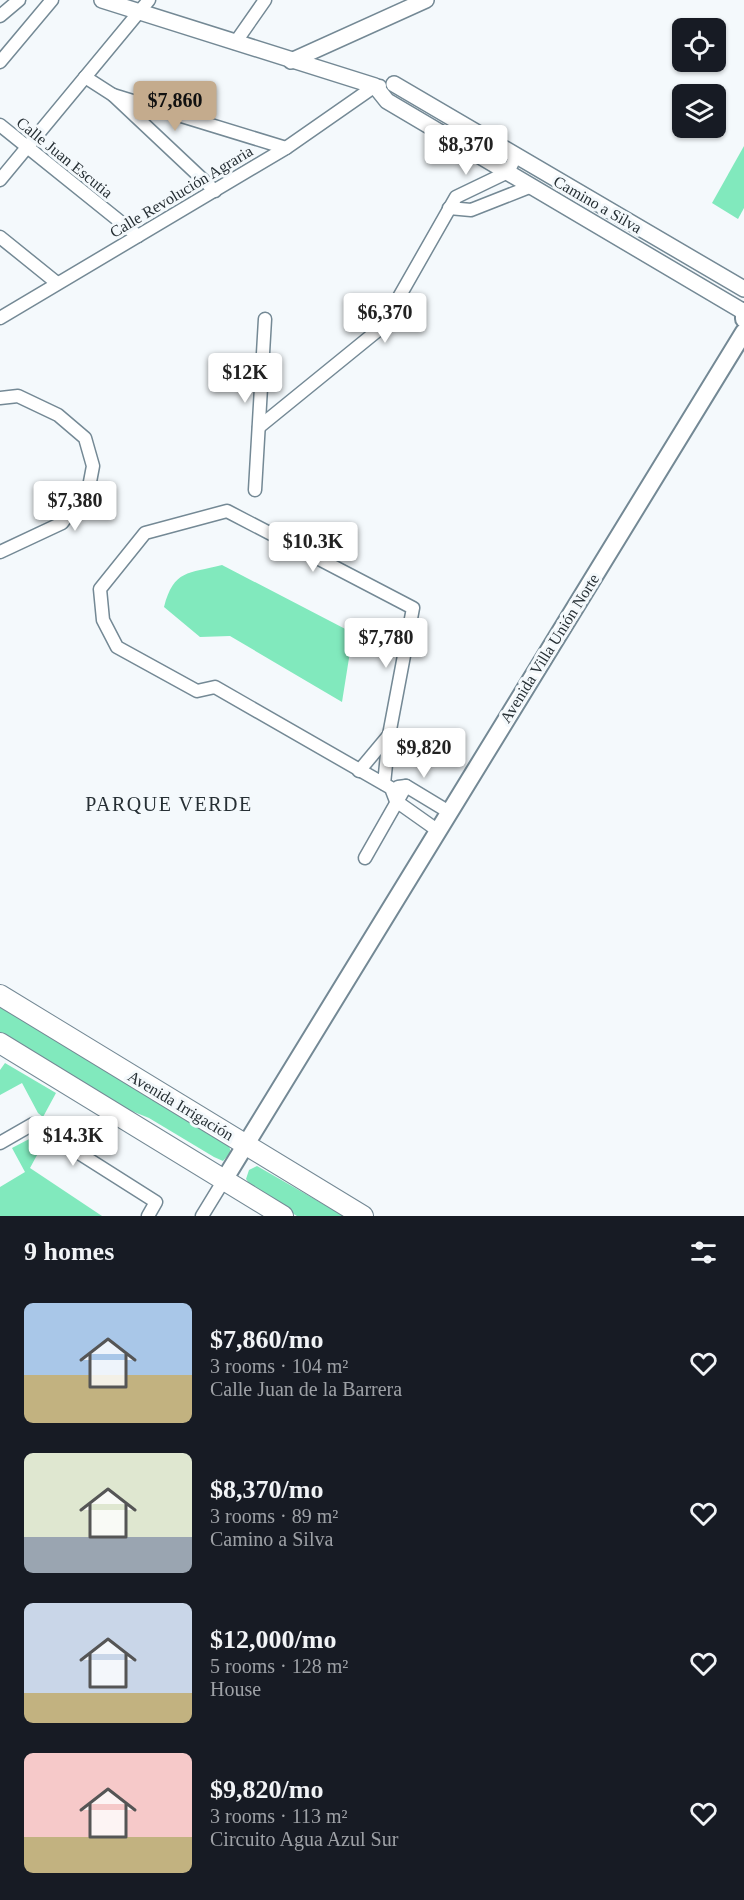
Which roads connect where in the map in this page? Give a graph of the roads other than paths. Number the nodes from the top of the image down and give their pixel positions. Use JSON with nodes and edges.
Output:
{"nodes":[{"id":1,"x":19,"y":0,"type":"edge"},
{"id":2,"x":52,"y":0,"type":"edge"},
{"id":3,"x":102,"y":0,"type":"edge"},
{"id":4,"x":149,"y":0,"type":"edge"},
{"id":5,"x":265,"y":0,"type":"edge"},
{"id":6,"x":415,"y":2,"type":"edge"},
{"id":7,"x":139,"y":12,"type":"junction"},
{"id":8,"x":0,"y":16,"type":"edge"},
{"id":9,"x":235,"y":43,"type":"junction"},
{"id":10,"x":291,"y":61,"type":"junction"},
{"id":11,"x":0,"y":62,"type":"edge"},
{"id":12,"x":86,"y":77,"type":"junction"},
{"id":13,"x":394,"y":84,"type":"joint"},
{"id":14,"x":375,"y":86,"type":"junction"},
{"id":15,"x":113,"y":95,"type":"junction"},
{"id":16,"x":0,"y":125,"type":"edge"},
{"id":17,"x":27,"y":148,"type":"junction"},
{"id":18,"x":286,"y":148,"type":"junction"},
{"id":19,"x":516,"y":156,"type":"junction"},
{"id":20,"x":508,"y":172,"type":"junction"},
{"id":21,"x":0,"y":180,"type":"edge"},
{"id":22,"x":567,"y":185,"type":"junction"},
{"id":23,"x":532,"y":186,"type":"junction"},
{"id":24,"x":215,"y":191,"type":"junction"},
{"id":25,"x":558,"y":201,"type":"junction"},
{"id":26,"x":449,"y":208,"type":"junction"},
{"id":27,"x":650,"y":233,"type":"junction"},
{"id":28,"x":138,"y":236,"type":"junction"},
{"id":29,"x":0,"y":237,"type":"edge"},
{"id":30,"x":640,"y":249,"type":"junction"},
{"id":31,"x":57,"y":283,"type":"junction"},
{"id":32,"x":744,"y":289,"type":"edge"},
{"id":33,"x":744,"y":312,"type":"edge"},
{"id":34,"x":0,"y":318,"type":"edge"},
{"id":35,"x":265,"y":319,"type":"dead end"},
{"id":36,"x":744,"y":319,"type":"edge"},
{"id":37,"x":744,"y":332,"type":"edge"},
{"id":38,"x":0,"y":398,"type":"edge"},
{"id":39,"x":259,"y":427,"type":"junction"},
{"id":40,"x":255,"y":490,"type":"dead end"},
{"id":41,"x":0,"y":552,"type":"edge"},
{"id":42,"x":389,"y":735,"type":"junction"},
{"id":43,"x":359,"y":771,"type":"junction"},
{"id":44,"x":388,"y":786,"type":"junction"},
{"id":45,"x":406,"y":786,"type":"junction"},
{"id":46,"x":396,"y":801,"type":"junction"},
{"id":47,"x":449,"y":812,"type":"junction"},
{"id":48,"x":437,"y":830,"type":"junction"},
{"id":49,"x":365,"y":858,"type":"dead end"},
{"id":50,"x":0,"y":995,"type":"edge"},
{"id":51,"x":0,"y":1043,"type":"edge"},
{"id":52,"x":0,"y":1143,"type":"edge"},
{"id":53,"x":245,"y":1144,"type":"junction"},
{"id":54,"x":224,"y":1180,"type":"junction"},
{"id":55,"x":148,"y":1216,"type":"edge"},
{"id":56,"x":202,"y":1216,"type":"edge"},
{"id":57,"x":283,"y":1216,"type":"edge"},
{"id":58,"x":363,"y":1216,"type":"edge"}],
"edges":[{"from":1,"to":8,"type":"street"},
{"from":2,"to":11,"type":"street"},
{"from":3,"to":7,"type":"street"},
{"from":4,"to":7,"type":"street"},
{"from":5,"to":9,"type":"street"},
{"from":6,"to":10,"type":"street"},
{"from":7,"to":9,"type":"street"},
{"from":7,"to":12,"type":"street"},
{"from":9,"to":10,"type":"street"},
{"from":10,"to":14,"type":"street"},
{"from":12,"to":15,"type":"street"},
{"from":12,"to":17,"type":"street"},
{"from":13,"to":14,"type":"street"},
{"from":13,"to":19,"type":"street"},
{"from":14,"to":18,"type":"street","name":"Calle Revolución Agraria"},
{"from":14,"to":20,"type":"street","name":"Camino a Silva"},
{"from":15,"to":18,"type":"street"},
{"from":15,"to":24,"type":"street"},
{"from":16,"to":17,"type":"street","name":"Calle Juan Escutia"},
{"from":17,"to":21,"type":"street"},
{"from":17,"to":28,"type":"street","name":"Calle Juan Escutia"},
{"from":18,"to":24,"type":"street","name":"Calle Revolución Agraria"},
{"from":19,"to":20,"type":"street"},
{"from":19,"to":22,"type":"street"},
{"from":20,"to":23,"type":"street","name":"Camino a Silva"},
{"from":20,"to":26,"type":"street"},
{"from":22,"to":25,"type":"street"},
{"from":22,"to":27,"type":"street"},
{"from":23,"to":25,"type":"street","name":"Camino a Silva"},
{"from":23,"to":26,"type":"street"},
{"from":24,"to":28,"type":"street","name":"Calle Revolución Agraria"},
{"from":25,"to":30,"type":"street","name":"Camino a Silva"},
{"from":26,"to":39,"type":"street"},
{"from":27,"to":30,"type":"street"},
{"from":27,"to":32,"type":"street"},
{"from":28,"to":31,"type":"street","name":"Calle Revolución Agraria"},
{"from":29,"to":31,"type":"street"},
{"from":30,"to":33,"type":"street","name":"Camino a Silva"},
{"from":31,"to":34,"type":"street","name":"Calle Revolución Agraria"},
{"from":33,"to":36,"type":"main road"},
{"from":35,"to":39,"type":"street"},
{"from":37,"to":47,"type":"main road","name":"Avenida Villa Unión Norte"},
{"from":38,"to":41,"type":"street"},
{"from":39,"to":40,"type":"street"},
{"from":42,"to":43,"type":"street"},
{"from":42,"to":43,"type":"street"},
{"from":42,"to":44,"type":"street"},
{"from":43,"to":44,"type":"street"},
{"from":44,"to":45,"type":"street"},
{"from":44,"to":46,"type":"street"},
{"from":45,"to":46,"type":"street"},
{"from":45,"to":47,"type":"street"},
{"from":46,"to":48,"type":"street"},
{"from":46,"to":49,"type":"street"},
{"from":47,"to":48,"type":"main road","name":"Avenida Villa Unión Norte"},
{"from":48,"to":53,"type":"main road","name":"Avenida Villa Unión Norte"},
{"from":50,"to":53,"type":"main road","name":"Avenida Irrigación"},
{"from":51,"to":54,"type":"main road"},
{"from":52,"to":55,"type":"street"},
{"from":53,"to":54,"type":"main road","name":"Avenida Villa Unión Norte"},
{"from":53,"to":58,"type":"main road","name":"Avenida Irrigación"},
{"from":54,"to":56,"type":"street"},
{"from":54,"to":57,"type":"main road"}]}
